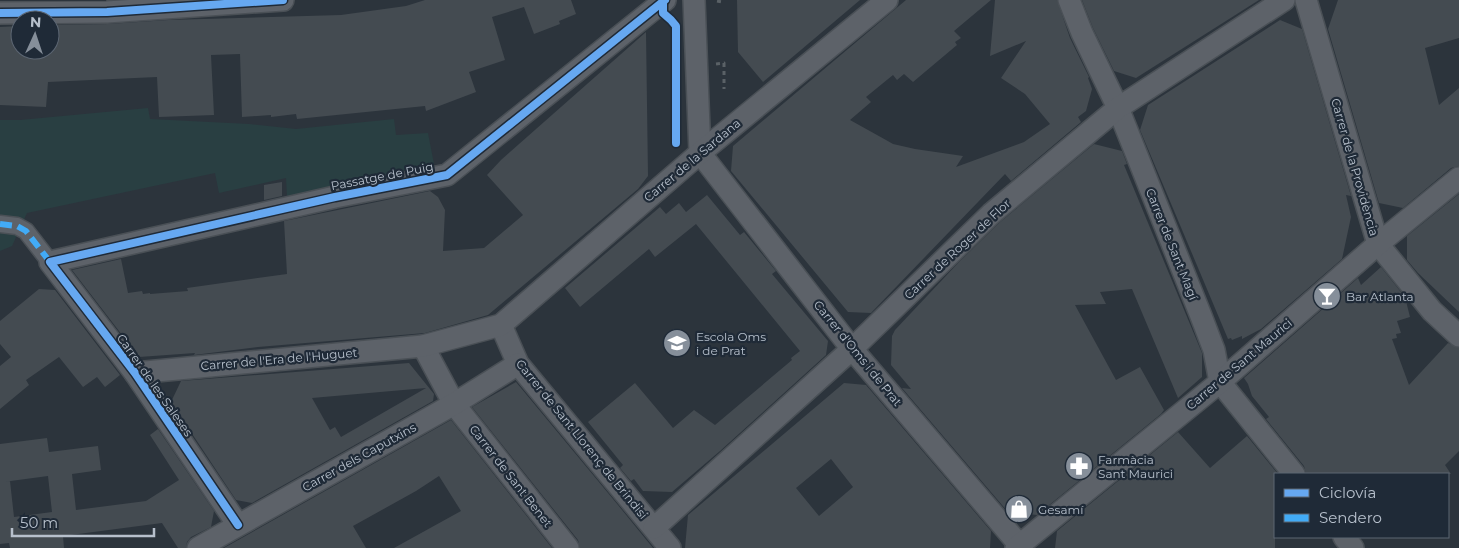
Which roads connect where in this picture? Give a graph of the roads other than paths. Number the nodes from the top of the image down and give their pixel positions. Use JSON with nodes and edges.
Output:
{"nodes":[{"id":1,"x":283,"y":0,"type":"edge"},
{"id":2,"x":665,"y":0,"type":"edge"},
{"id":3,"x":694,"y":0,"type":"edge"},
{"id":4,"x":887,"y":0,"type":"edge"},
{"id":5,"x":1069,"y":0,"type":"edge"},
{"id":6,"x":1284,"y":0,"type":"edge"},
{"id":7,"x":1306,"y":0,"type":"edge"},
{"id":8,"x":0,"y":13,"type":"edge"},
{"id":9,"x":1118,"y":108,"type":"junction"},
{"id":10,"x":700,"y":153,"type":"junction"},
{"id":11,"x":1459,"y":178,"type":"edge"},
{"id":12,"x":0,"y":224,"type":"edge"},
{"id":13,"x":1378,"y":244,"type":"junction"},
{"id":14,"x":50,"y":262,"type":"junction"},
{"id":15,"x":501,"y":325,"type":"junction"},
{"id":16,"x":1459,"y":336,"type":"edge"},
{"id":17,"x":423,"y":346,"type":"junction"},
{"id":18,"x":852,"y":349,"type":"junction"},
{"id":19,"x":518,"y":364,"type":"junction"},
{"id":20,"x":135,"y":373,"type":"junction"},
{"id":21,"x":1220,"y":382,"type":"junction"},
{"id":22,"x":454,"y":404,"type":"junction"},
{"id":23,"x":1293,"y":473,"type":"edge"},
{"id":24,"x":238,"y":525,"type":"junction"},
{"id":25,"x":654,"y":528,"type":"junction"},
{"id":26,"x":1345,"y":538,"type":"edge"},
{"id":27,"x":1020,"y":547,"type":"edge"},
{"id":28,"x":198,"y":548,"type":"edge"},
{"id":29,"x":568,"y":548,"type":"edge"},
{"id":30,"x":670,"y":548,"type":"edge"},
{"id":31,"x":1353,"y":548,"type":"edge"}],
"edges":[{"from":1,"to":8,"type":"street"},
{"from":2,"to":14,"type":"street","name":"Passatge de Puig"},
{"from":3,"to":10,"type":"street"},
{"from":4,"to":10,"type":"street","name":"Carrer de la Sardana"},
{"from":5,"to":9,"type":"street","name":"Carrer de Sant Magí"},
{"from":6,"to":9,"type":"street","name":"Carrer de Roger de Flor"},
{"from":7,"to":13,"type":"street","name":"Carrer de la Providència"},
{"from":9,"to":18,"type":"street","name":"Carrer de Roger de Flor"},
{"from":9,"to":21,"type":"street","name":"Carrer de Sant Magí"},
{"from":10,"to":15,"type":"street","name":"Carrer de la Sardana"},
{"from":10,"to":18,"type":"street","name":"Carrer d'Oms i de Prat"},
{"from":11,"to":13,"type":"street","name":"Carrer de Sant Maurici"},
{"from":12,"to":14,"type":"street","name":"Carrer de les Saleses"},
{"from":13,"to":16,"type":"street","name":"Carrer de la Providència"},
{"from":13,"to":21,"type":"street","name":"Carrer de Sant Maurici"},
{"from":14,"to":20,"type":"street","name":"Carrer de les Saleses"},
{"from":15,"to":17,"type":"street","name":"Carrer de l'Era de l'Huguet"},
{"from":15,"to":19,"type":"street","name":"Carrer de Sant Llorenç de Brindisi"},
{"from":17,"to":20,"type":"street","name":"Carrer de l'Era de l'Huguet"},
{"from":17,"to":22,"type":"street"},
{"from":18,"to":25,"type":"street","name":"Carrer de Roger de Flor"},
{"from":18,"to":27,"type":"street","name":"Carrer d'Oms i de Prat"},
{"from":19,"to":22,"type":"street","name":"Carrer dels Caputxins"},
{"from":19,"to":25,"type":"street","name":"Carrer de Sant Llorenç de Brindisi"},
{"from":20,"to":24,"type":"street","name":"Carrer de les Saleses"},
{"from":21,"to":23,"type":"street","name":"Carrer de Sant Magí"},
{"from":21,"to":27,"type":"street","name":"Carrer de Sant Maurici"},
{"from":22,"to":24,"type":"street","name":"Carrer dels Caputxins"},
{"from":22,"to":29,"type":"street","name":"Carrer de Sant Benet"},
{"from":24,"to":28,"type":"street","name":"Carrer dels Caputxins"},
{"from":25,"to":30,"type":"street","name":"Carrer de Sant Llorenç de Brindisi"},
{"from":26,"to":31,"type":"street"}]}
